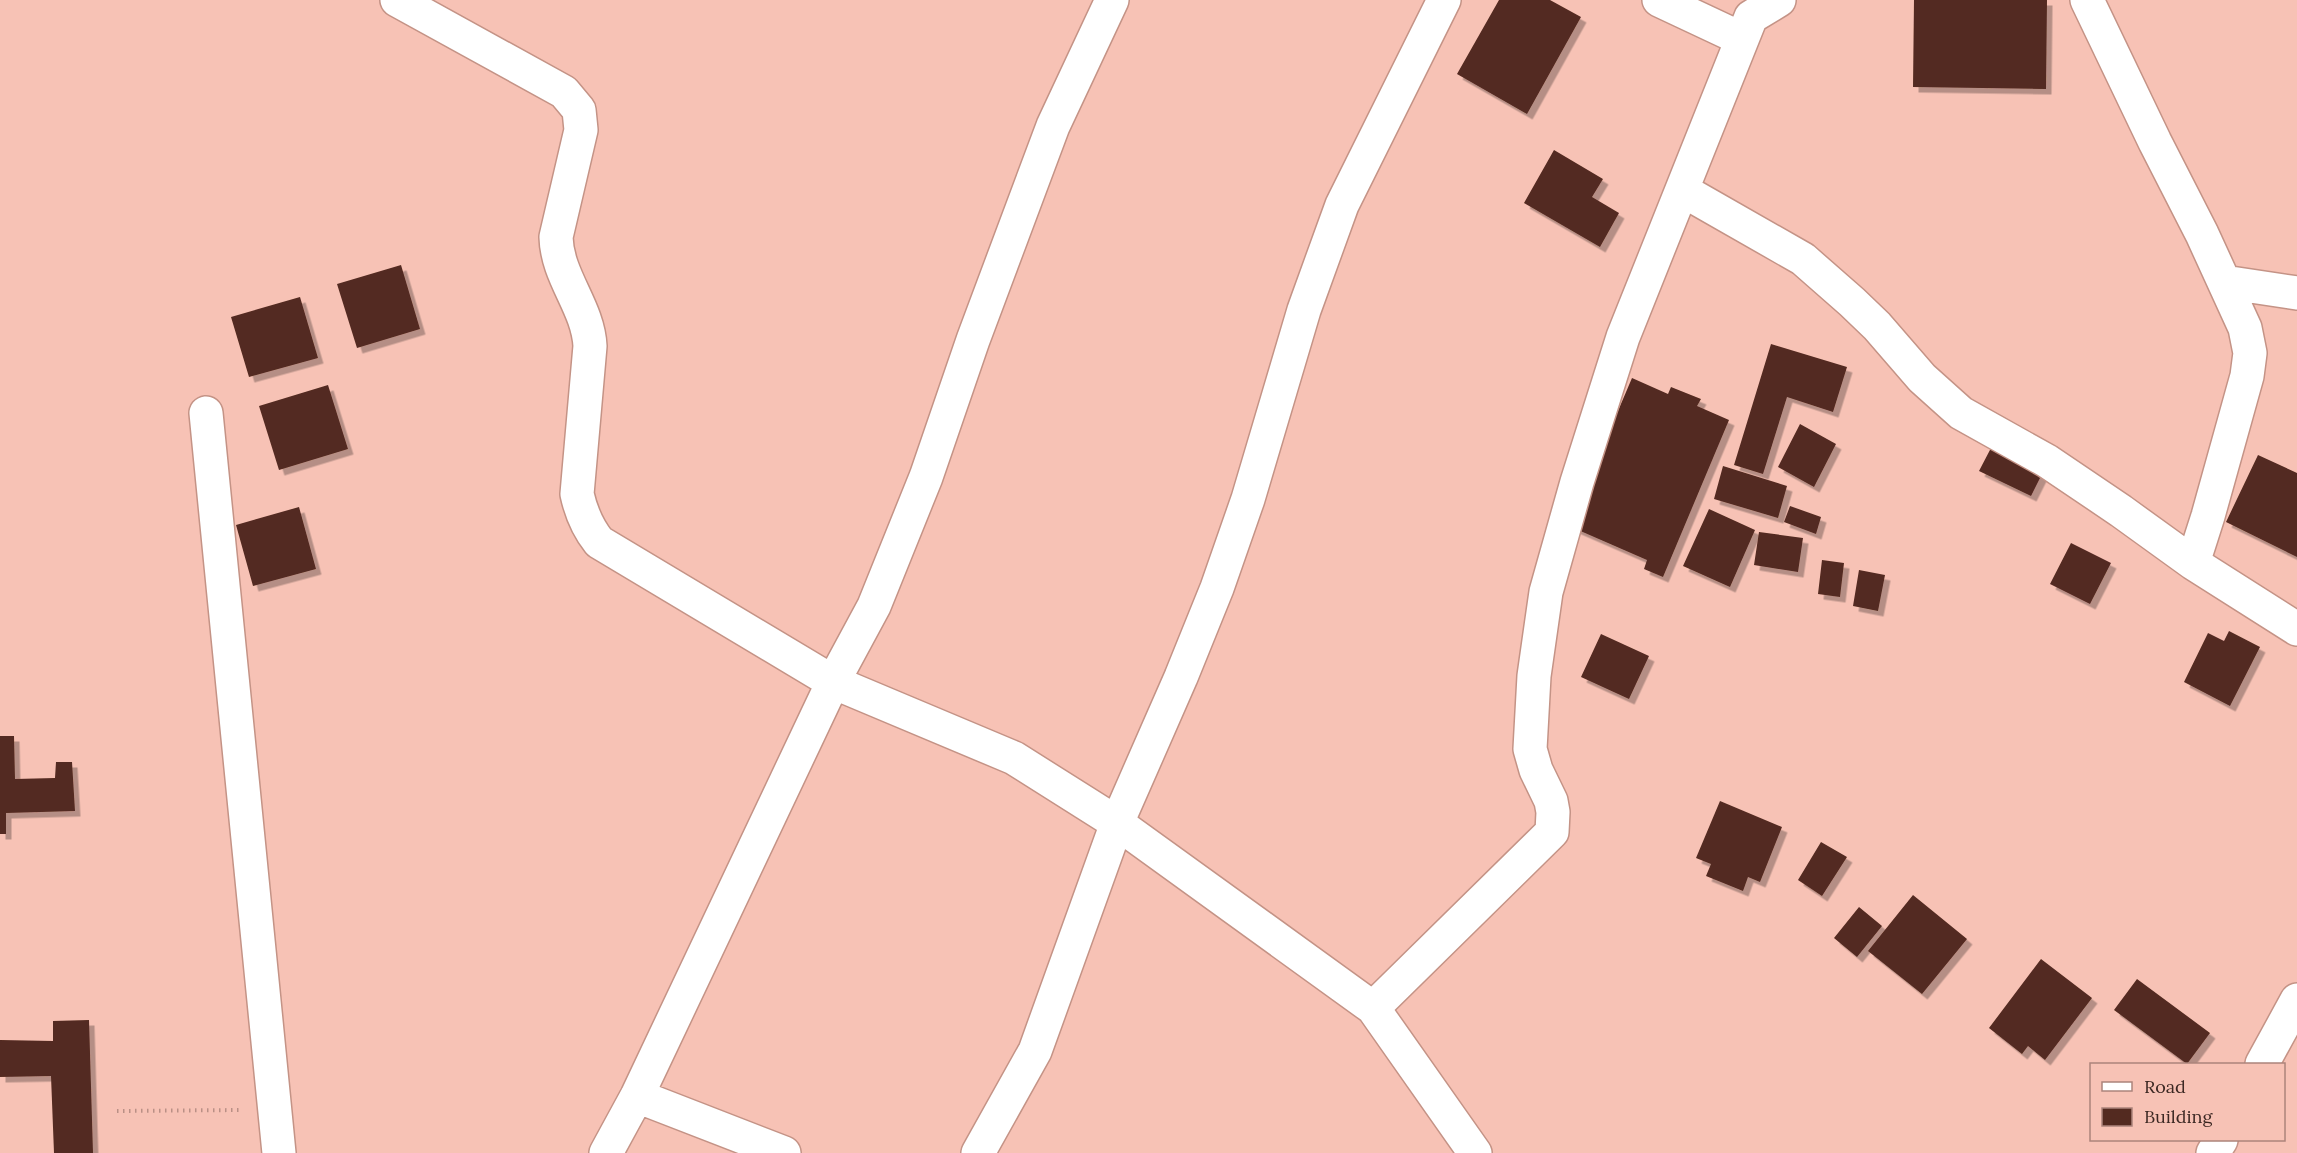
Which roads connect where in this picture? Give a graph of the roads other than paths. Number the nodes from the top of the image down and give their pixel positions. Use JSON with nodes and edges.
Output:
{"nodes":[{"id":1,"x":397,"y":0,"type":"edge"},
{"id":2,"x":1112,"y":0,"type":"edge"},
{"id":3,"x":1444,"y":0,"type":"edge"},
{"id":4,"x":1659,"y":0,"type":"edge"},
{"id":5,"x":1779,"y":0,"type":"edge"},
{"id":6,"x":2087,"y":0,"type":"edge"},
{"id":7,"x":1742,"y":39,"type":"junction"},
{"id":8,"x":1682,"y":190,"type":"junction"},
{"id":9,"x":2224,"y":282,"type":"junction"},
{"id":10,"x":2297,"y":293,"type":"edge"},
{"id":11,"x":206,"y":413,"type":"dead end"},
{"id":12,"x":2193,"y":563,"type":"junction"},
{"id":13,"x":2297,"y":629,"type":"edge"},
{"id":14,"x":833,"y":682,"type":"junction"},
{"id":15,"x":1117,"y":823,"type":"junction"},
{"id":16,"x":2297,"y":1000,"type":"edge"},
{"id":17,"x":1373,"y":1008,"type":"junction"},
{"id":18,"x":2263,"y":1063,"type":"edge"},
{"id":19,"x":638,"y":1096,"type":"junction"},
{"id":20,"x":279,"y":1153,"type":"edge"},
{"id":21,"x":606,"y":1153,"type":"edge"},
{"id":22,"x":784,"y":1153,"type":"edge"},
{"id":23,"x":978,"y":1153,"type":"edge"},
{"id":24,"x":1475,"y":1153,"type":"edge"}],
"edges":[{"from":1,"to":14,"type":"street"},
{"from":2,"to":14,"type":"street"},
{"from":3,"to":15,"type":"street"},
{"from":4,"to":7,"type":"street"},
{"from":5,"to":7,"type":"street"},
{"from":6,"to":9,"type":"street"},
{"from":7,"to":8,"type":"street"},
{"from":8,"to":12,"type":"street"},
{"from":8,"to":17,"type":"street"},
{"from":9,"to":10,"type":"street"},
{"from":9,"to":12,"type":"street"},
{"from":11,"to":20,"type":"street"},
{"from":12,"to":13,"type":"street"},
{"from":14,"to":15,"type":"street"},
{"from":14,"to":19,"type":"street"},
{"from":15,"to":17,"type":"street"},
{"from":15,"to":23,"type":"street"},
{"from":16,"to":18,"type":"street"},
{"from":17,"to":24,"type":"street"},
{"from":19,"to":21,"type":"street"},
{"from":19,"to":22,"type":"street"}]}
